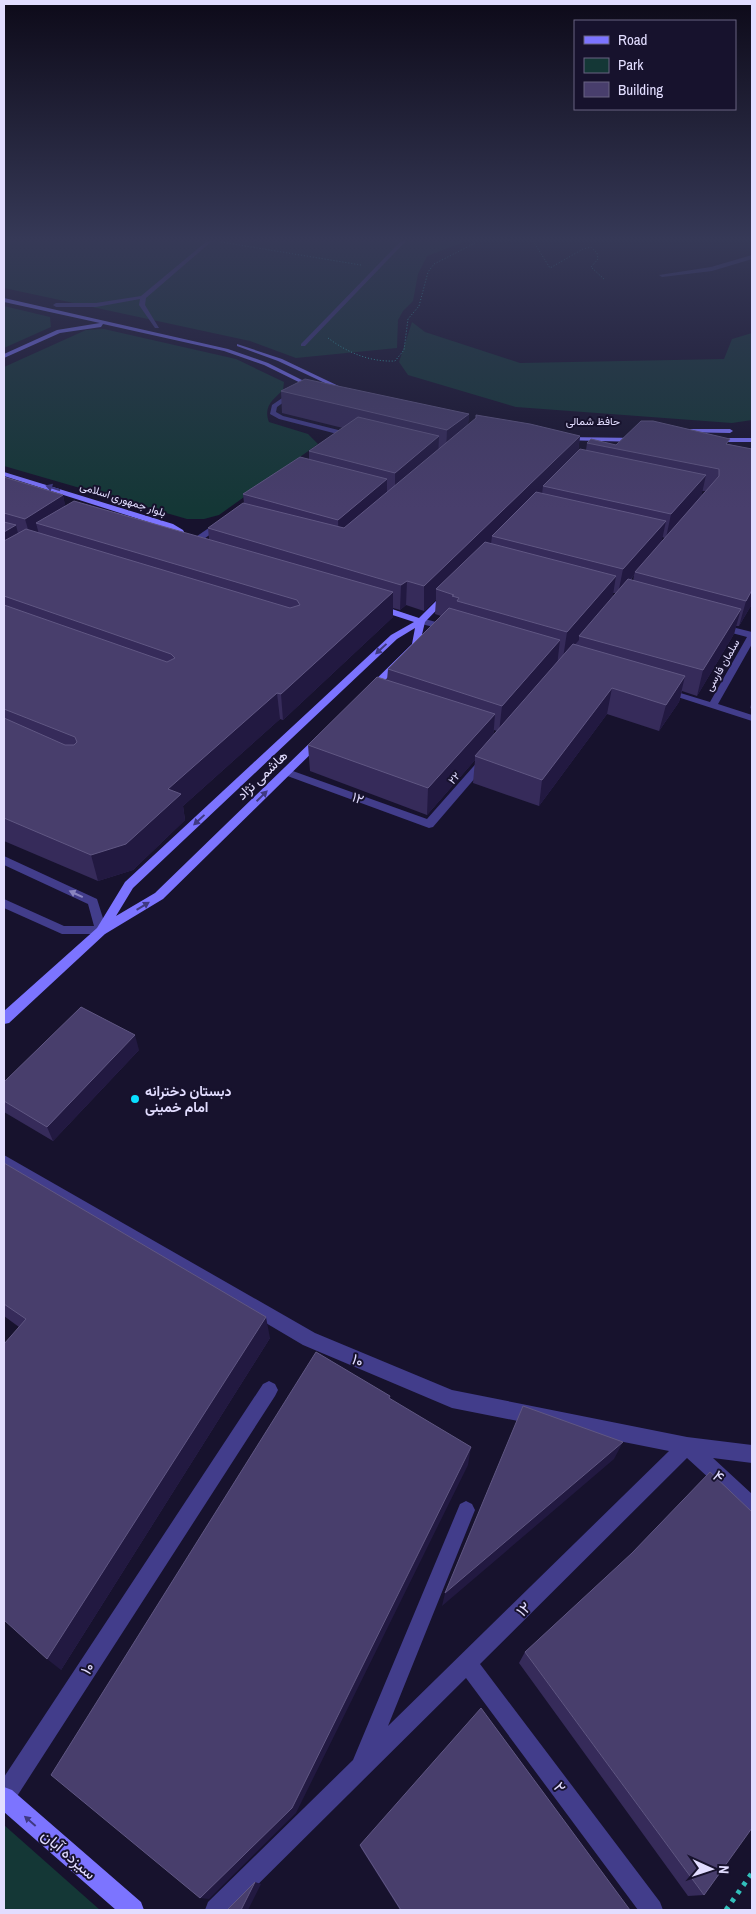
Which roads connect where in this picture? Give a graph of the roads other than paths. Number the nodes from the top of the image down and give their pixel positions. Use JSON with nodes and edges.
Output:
{"nodes":[{"id":1,"x":65,"y":330,"type":"edge"},
{"id":2,"x":138,"y":330,"type":"edge"},
{"id":3,"x":173,"y":330,"type":"edge"},
{"id":4,"x":318,"y":330,"type":"edge"},
{"id":5,"x":59,"y":331,"type":"joint"},
{"id":6,"x":304,"y":345,"type":"dead end"},
{"id":7,"x":4,"y":356,"type":"edge"},
{"id":8,"x":326,"y":393,"type":"edge"},
{"id":9,"x":352,"y":393,"type":"edge"},
{"id":10,"x":303,"y":398,"type":"edge"},
{"id":11,"x":560,"y":431,"type":"edge"},
{"id":12,"x":588,"y":431,"type":"dead end"},
{"id":13,"x":675,"y":431,"type":"edge"},
{"id":14,"x":743,"y":431,"type":"dead end"},
{"id":15,"x":351,"y":434,"type":"junction"},
{"id":16,"x":361,"y":436,"type":"edge"},
{"id":17,"x":344,"y":439,"type":"edge"},
{"id":18,"x":553,"y":439,"type":"edge"},
{"id":19,"x":604,"y":439,"type":"junction"},
{"id":20,"x":650,"y":440,"type":"edge"},
{"id":21,"x":706,"y":440,"type":"edge"},
{"id":22,"x":752,"y":440,"type":"edge"},
{"id":23,"x":592,"y":451,"type":"edge"},
{"id":24,"x":4,"y":474,"type":"edge"},
{"id":25,"x":229,"y":518,"type":"edge"},
{"id":26,"x":180,"y":548,"type":"junction"},
{"id":27,"x":194,"y":551,"type":"edge"},
{"id":28,"x":455,"y":588,"type":"edge"},
{"id":29,"x":364,"y":604,"type":"edge"},
{"id":30,"x":421,"y":621,"type":"junction"},
{"id":31,"x":714,"y":625,"type":"edge"},
{"id":32,"x":458,"y":631,"type":"edge"},
{"id":33,"x":752,"y":636,"type":"edge"},
{"id":34,"x":658,"y":689,"type":"edge"},
{"id":35,"x":367,"y":697,"type":"edge"},
{"id":36,"x":712,"y":706,"type":"junction"},
{"id":37,"x":752,"y":718,"type":"edge"},
{"id":38,"x":326,"y":732,"type":"edge"},
{"id":39,"x":491,"y":753,"type":"edge"},
{"id":40,"x":286,"y":772,"type":"junction"},
{"id":41,"x":429,"y":824,"type":"joint"},
{"id":42,"x":4,"y":860,"type":"edge"},
{"id":43,"x":4,"y":903,"type":"edge"},
{"id":44,"x":101,"y":930,"type":"junction"},
{"id":45,"x":4,"y":1019,"type":"edge"},
{"id":46,"x":4,"y":1161,"type":"edge"},
{"id":47,"x":270,"y":1390,"type":"dead end"},
{"id":48,"x":686,"y":1446,"type":"junction"},
{"id":49,"x":752,"y":1454,"type":"edge"},
{"id":50,"x":752,"y":1506,"type":"edge"},
{"id":51,"x":466,"y":1510,"type":"dead end"},
{"id":52,"x":468,"y":1664,"type":"junction"},
{"id":53,"x":359,"y":1772,"type":"junction"},
{"id":54,"x":4,"y":1797,"type":"edge"},
{"id":55,"x":133,"y":1910,"type":"edge"},
{"id":56,"x":216,"y":1910,"type":"edge"},
{"id":57,"x":652,"y":1910,"type":"edge"}],
"edges":[{"from":1,"to":5,"type":"main road"},
{"from":2,"to":8,"type":"main road"},
{"from":3,"to":9,"type":"main road"},
{"from":4,"to":6,"type":"street"},
{"from":5,"to":7,"type":"main road"},
{"from":10,"to":15,"type":"street"},
{"from":11,"to":12,"type":"main road","name":"حافظ شمالی"},
{"from":13,"to":14,"type":"main road"},
{"from":15,"to":16,"type":"street"},
{"from":15,"to":17,"type":"street"},
{"from":18,"to":19,"type":"main road","name":"حافظ شمالی"},
{"from":19,"to":20,"type":"main road","name":"حافظ شمالی"},
{"from":19,"to":23,"type":"main road"},
{"from":21,"to":22,"type":"main road"},
{"from":26,"to":24,"type":"main road","name":"بلوار جمهوری اسلامی","one_way":true},
{"from":25,"to":26,"type":"street"},
{"from":26,"to":27,"type":"main road"},
{"from":28,"to":30,"type":"main road","name":"هاشمی نژاد"},
{"from":29,"to":30,"type":"main road"},
{"from":30,"to":32,"type":"street"},
{"from":30,"to":35,"type":"main road"},
{"from":30,"to":44,"type":"main road","name":"هاشمی نژاد","one_way":true},
{"from":31,"to":33,"type":"street"},
{"from":33,"to":36,"type":"street","name":"سلمان فارسی"},
{"from":34,"to":36,"type":"street"},
{"from":36,"to":37,"type":"street"},
{"from":38,"to":40,"type":"main road","name":"هاشمی نژاد"},
{"from":39,"to":41,"type":"street","name":"۲۲"},
{"from":40,"to":41,"type":"street","name":"۱۲"},
{"from":44,"to":40,"type":"main road","name":"هاشمی نژاد","one_way":true},
{"from":44,"to":42,"type":"street","one_way":true},
{"from":43,"to":44,"type":"street"},
{"from":44,"to":45,"type":"main road","name":"هاشمی نژاد"},
{"from":46,"to":48,"type":"street","name":"۱۰"},
{"from":47,"to":54,"type":"street","name":"۱۰"},
{"from":48,"to":49,"type":"street","name":"۱۰"},
{"from":48,"to":50,"type":"street","name":"۴"},
{"from":48,"to":52,"type":"street","name":"۱۲"},
{"from":51,"to":53,"type":"street","name":"۱۲"},
{"from":52,"to":53,"type":"street","name":"۱۲"},
{"from":52,"to":57,"type":"street","name":"۲"},
{"from":53,"to":56,"type":"street","name":"۱۲"},
{"from":55,"to":54,"type":"main road","name":"سیزده آبان","one_way":true}]}
